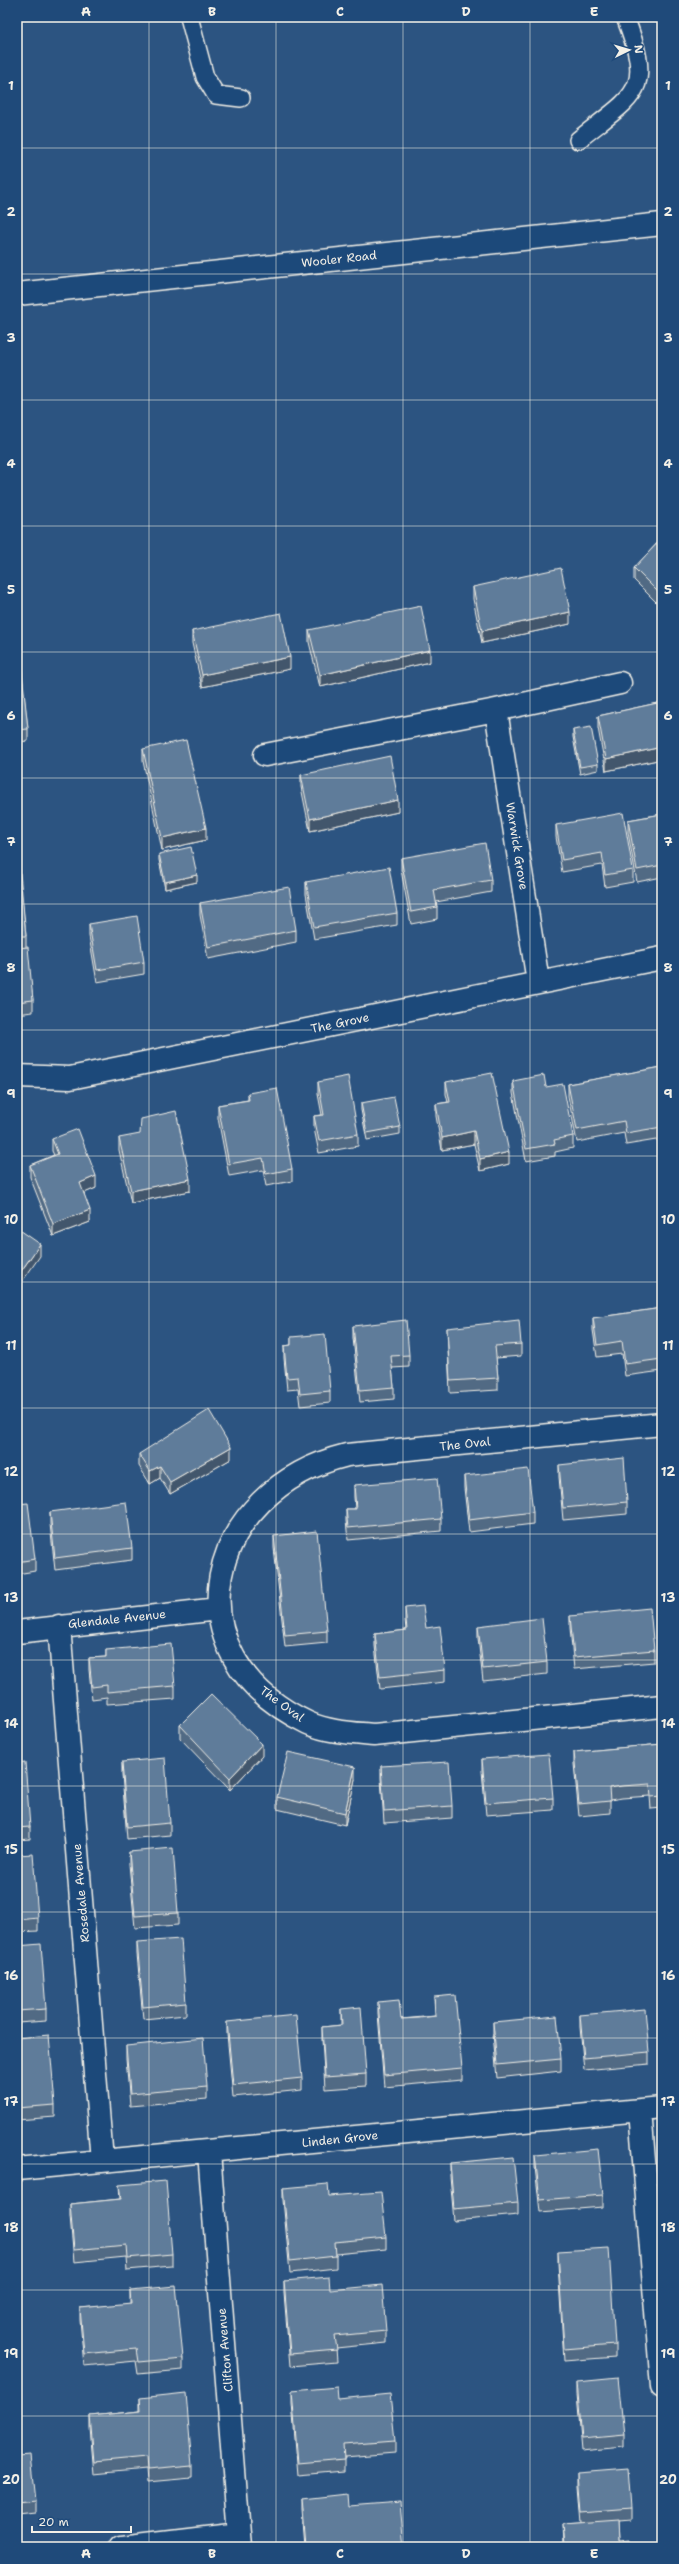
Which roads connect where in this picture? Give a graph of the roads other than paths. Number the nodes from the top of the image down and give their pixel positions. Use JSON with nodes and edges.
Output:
{"nodes":[{"id":1,"x":189,"y":17,"type":"edge"},
{"id":2,"x":624,"y":17,"type":"edge"},
{"id":3,"x":241,"y":98,"type":"dead end"},
{"id":4,"x":578,"y":140,"type":"dead end"},
{"id":5,"x":662,"y":224,"type":"edge"},
{"id":6,"x":17,"y":294,"type":"edge"},
{"id":7,"x":620,"y":683,"type":"dead end"},
{"id":8,"x":496,"y":710,"type":"junction"},
{"id":9,"x":265,"y":755,"type":"dead end"},
{"id":10,"x":662,"y":958,"type":"edge"},
{"id":11,"x":538,"y":982,"type":"junction"},
{"id":12,"x":17,"y":1076,"type":"edge"},
{"id":13,"x":662,"y":1424,"type":"edge"},
{"id":14,"x":218,"y":1609,"type":"junction"},
{"id":15,"x":59,"y":1626,"type":"junction"},
{"id":16,"x":17,"y":1632,"type":"edge"},
{"id":17,"x":662,"y":1706,"type":"edge"},
{"id":18,"x":662,"y":2108,"type":"edge"},
{"id":19,"x":640,"y":2110,"type":"junction"},
{"id":20,"x":209,"y":2152,"type":"junction"},
{"id":21,"x":102,"y":2161,"type":"junction"},
{"id":22,"x":17,"y":2169,"type":"edge"},
{"id":23,"x":662,"y":2388,"type":"edge"},
{"id":24,"x":240,"y":2540,"type":"edge"},
{"id":25,"x":121,"y":2547,"type":"edge"}],
"edges":[{"from":1,"to":3,"type":"lane"},
{"from":2,"to":4,"type":"lane"},
{"from":5,"to":6,"type":"street","name":"Wooler Road"},
{"from":7,"to":8,"type":"street"},
{"from":8,"to":9,"type":"street"},
{"from":8,"to":11,"type":"street","name":"Warwick Grove"},
{"from":10,"to":11,"type":"street","name":"The Grove"},
{"from":11,"to":12,"type":"street","name":"The Grove"},
{"from":13,"to":14,"type":"street","name":"The Oval"},
{"from":14,"to":15,"type":"street","name":"Glendale Avenue"},
{"from":14,"to":17,"type":"street","name":"The Oval"},
{"from":15,"to":16,"type":"street","name":"Glendale Avenue"},
{"from":15,"to":21,"type":"street","name":"Rosedale Avenue"},
{"from":18,"to":19,"type":"street","name":"Linden Grove"},
{"from":19,"to":20,"type":"street","name":"Linden Grove"},
{"from":19,"to":23,"type":"street"},
{"from":20,"to":21,"type":"street","name":"Linden Grove"},
{"from":20,"to":24,"type":"street","name":"Clifton Avenue"},
{"from":21,"to":22,"type":"street","name":"Linden Grove"},
{"from":24,"to":25,"type":"street"}]}
